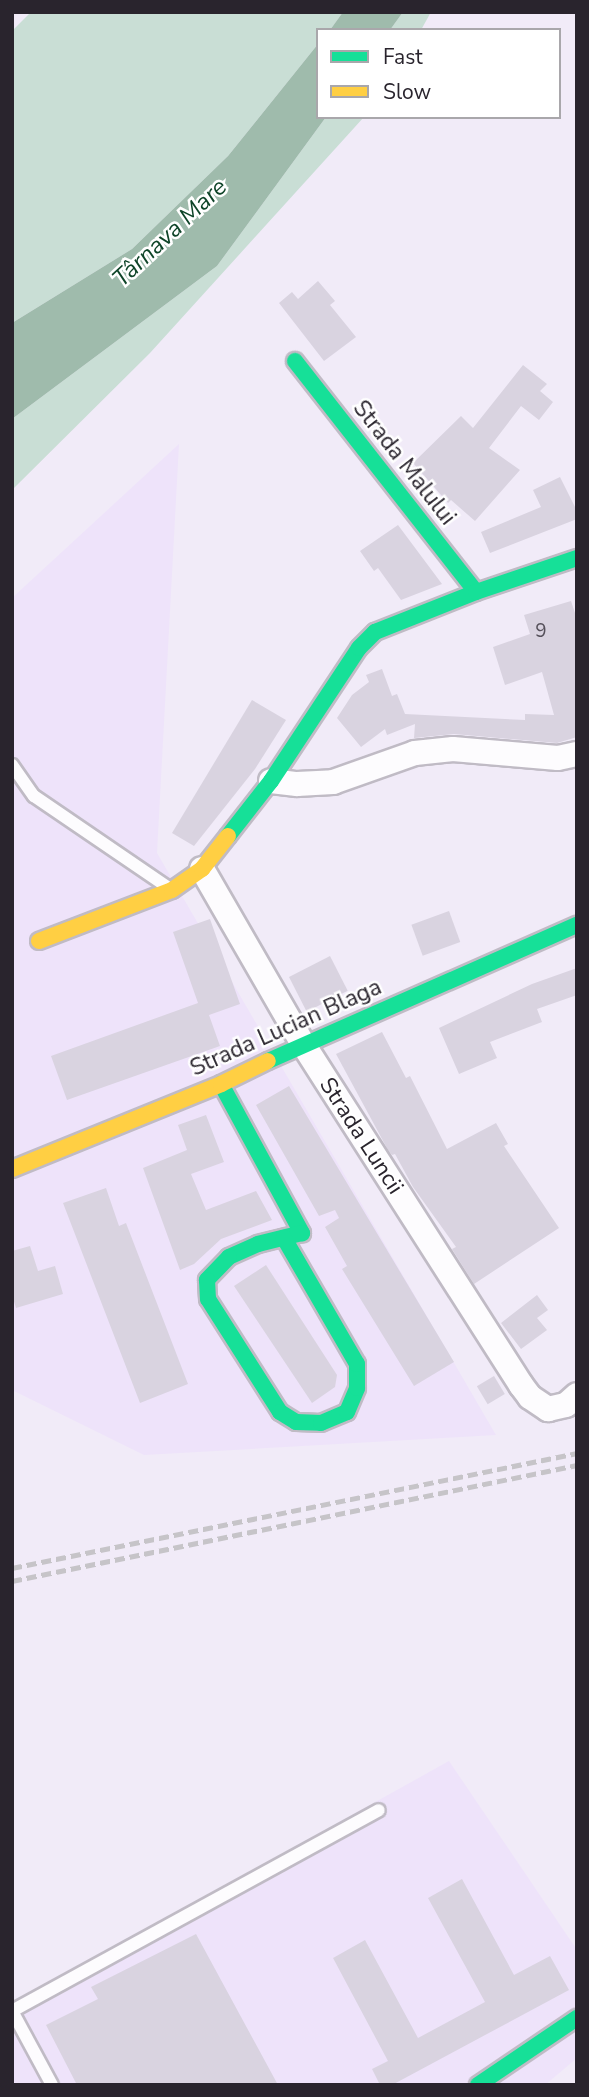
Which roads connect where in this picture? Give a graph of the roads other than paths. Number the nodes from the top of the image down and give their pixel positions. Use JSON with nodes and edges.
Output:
{"nodes":[{"id":1,"x":295,"y":361,"type":"dead end"},
{"id":2,"x":577,"y":558,"type":"edge"},
{"id":3,"x":476,"y":592,"type":"junction"},
{"id":4,"x":577,"y":754,"type":"edge"},
{"id":5,"x":12,"y":765,"type":"edge"},
{"id":6,"x":271,"y":781,"type":"junction"},
{"id":7,"x":202,"y":869,"type":"junction"},
{"id":8,"x":172,"y":890,"type":"junction"},
{"id":9,"x":577,"y":925,"type":"edge"},
{"id":10,"x":38,"y":941,"type":"dead end"},
{"id":11,"x":303,"y":1044,"type":"junction"},
{"id":12,"x":221,"y":1084,"type":"junction"},
{"id":13,"x":12,"y":1168,"type":"edge"},
{"id":14,"x":284,"y":1238,"type":"junction"},
{"id":15,"x":577,"y":1395,"type":"edge"},
{"id":16,"x":379,"y":1810,"type":"dead end"},
{"id":17,"x":12,"y":2011,"type":"edge"},
{"id":18,"x":577,"y":2018,"type":"edge"},
{"id":19,"x":52,"y":2085,"type":"edge"},
{"id":20,"x":478,"y":2085,"type":"edge"}],
"edges":[{"from":1,"to":3,"type":"street","name":"Strada Malului"},
{"from":2,"to":3,"type":"street"},
{"from":3,"to":6,"type":"street"},
{"from":4,"to":6,"type":"street"},
{"from":5,"to":8,"type":"lane"},
{"from":6,"to":7,"type":"street"},
{"from":7,"to":8,"type":"street"},
{"from":7,"to":11,"type":"street","name":"Strada Luncii"},
{"from":8,"to":10,"type":"street"},
{"from":9,"to":11,"type":"street","name":"Strada Lucian Blaga"},
{"from":11,"to":12,"type":"street","name":"Strada Lucian Blaga"},
{"from":11,"to":15,"type":"street","name":"Strada Luncii"},
{"from":12,"to":13,"type":"street","name":"Strada Lucian Blaga"},
{"from":12,"to":14,"type":"street"},
{"from":14,"to":14,"type":"street"},
{"from":16,"to":17,"type":"lane"},
{"from":17,"to":19,"type":"lane"},
{"from":18,"to":20,"type":"street"}]}
